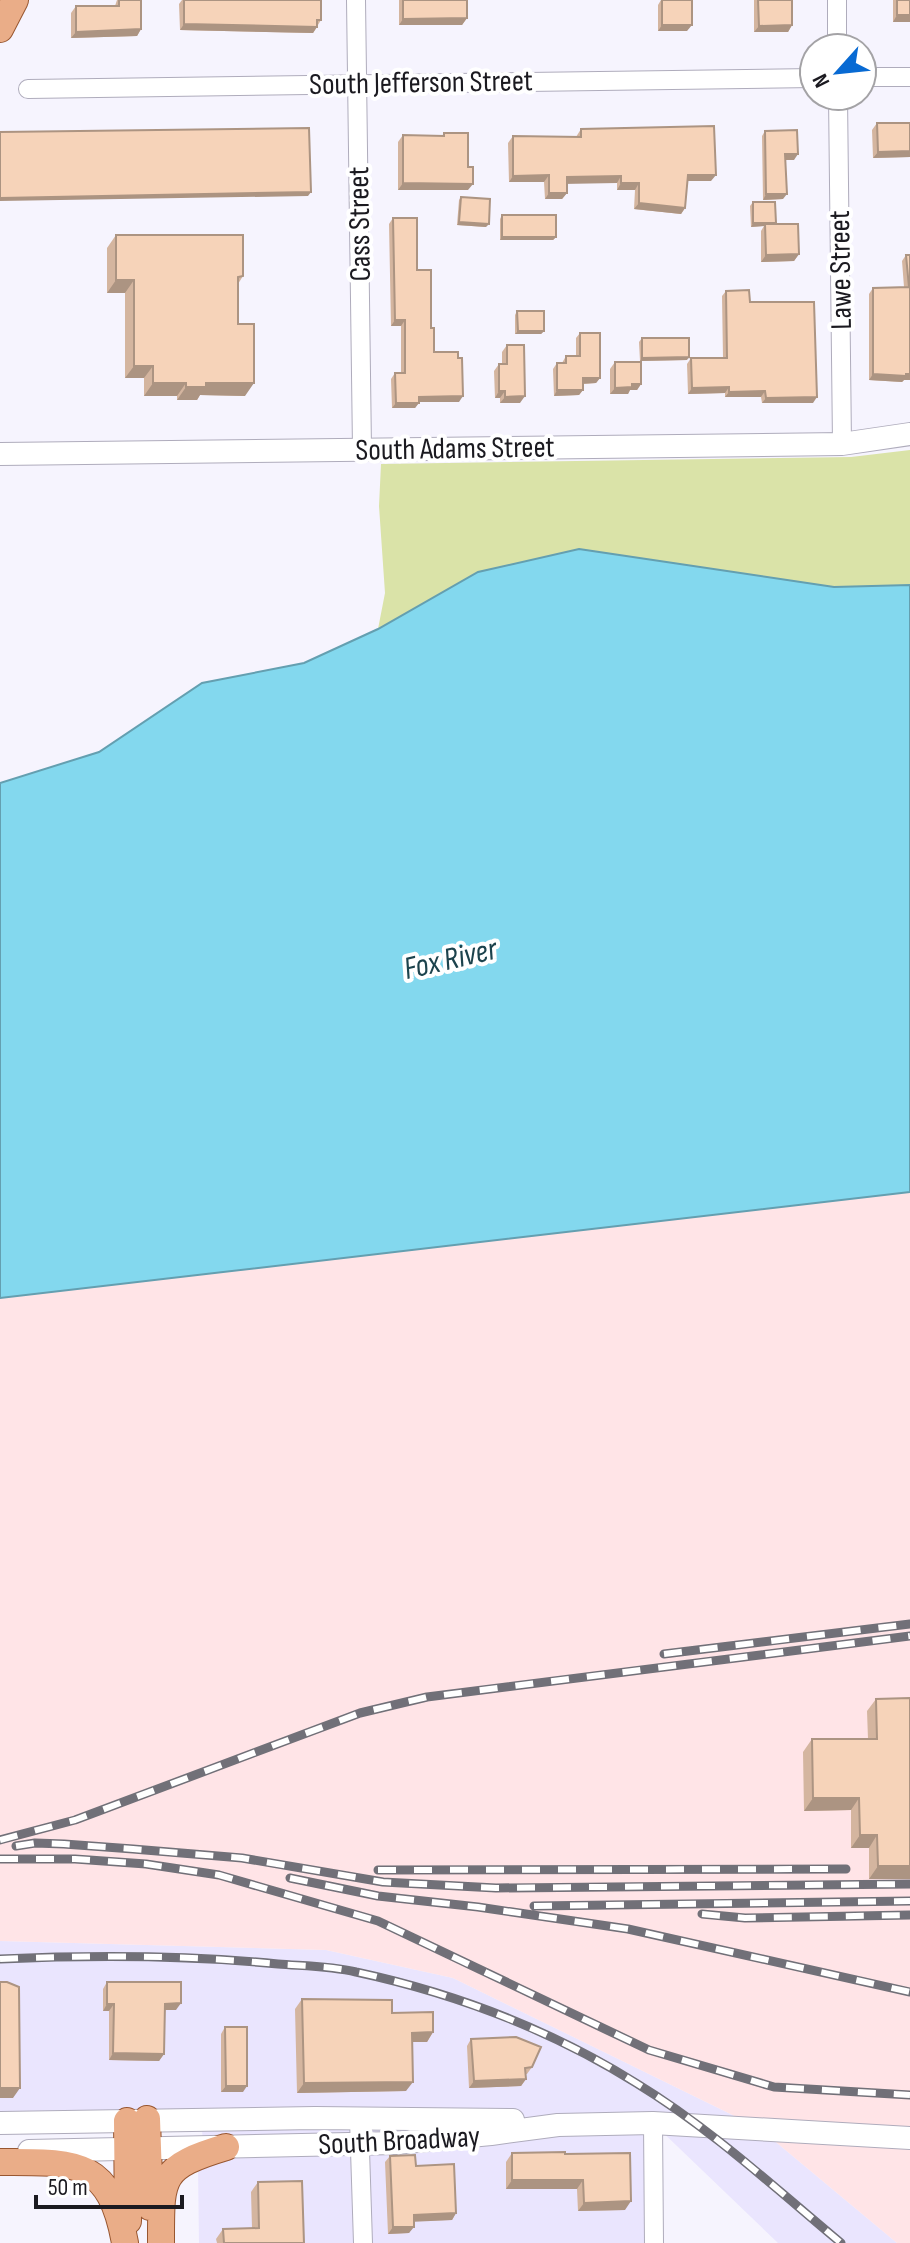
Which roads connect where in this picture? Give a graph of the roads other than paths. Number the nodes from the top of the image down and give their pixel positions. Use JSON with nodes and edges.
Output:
{"nodes":[{"id":1,"x":15,"y":0,"type":"edge"},
{"id":2,"x":356,"y":0,"type":"edge"},
{"id":3,"x":837,"y":0,"type":"edge"},
{"id":4,"x":0,"y":29,"type":"edge"},
{"id":5,"x":837,"y":32,"type":"edge"},
{"id":6,"x":878,"y":77,"type":"edge"},
{"id":7,"x":910,"y":77,"type":"edge"},
{"id":8,"x":798,"y":78,"type":"edge"},
{"id":9,"x":357,"y":83,"type":"junction"},
{"id":10,"x":28,"y":89,"type":"dead end"},
{"id":11,"x":838,"y":112,"type":"edge"},
{"id":12,"x":910,"y":434,"type":"edge"},
{"id":13,"x":842,"y":444,"type":"junction"},
{"id":14,"x":362,"y":449,"type":"junction"},
{"id":15,"x":0,"y":454,"type":"edge"},
{"id":16,"x":359,"y":2119,"type":"junction"},
{"id":17,"x":137,"y":2120,"type":"junction"},
{"id":18,"x":0,"y":2123,"type":"edge"},
{"id":19,"x":653,"y":2123,"type":"junction"},
{"id":20,"x":558,"y":2125,"type":"junction"},
{"id":21,"x":910,"y":2138,"type":"edge"},
{"id":22,"x":359,"y":2144,"type":"junction"},
{"id":23,"x":226,"y":2147,"type":"junction"},
{"id":24,"x":138,"y":2149,"type":"junction"},
{"id":25,"x":0,"y":2152,"type":"edge"},
{"id":26,"x":0,"y":2162,"type":"edge"},
{"id":27,"x":126,"y":2243,"type":"edge"},
{"id":28,"x":151,"y":2243,"type":"edge"},
{"id":29,"x":161,"y":2243,"type":"edge"},
{"id":30,"x":363,"y":2243,"type":"edge"},
{"id":31,"x":654,"y":2243,"type":"edge"}],
"edges":[{"from":1,"to":4,"type":"main road"},
{"from":2,"to":9,"type":"street","name":"Cass Street"},
{"from":3,"to":5,"type":"street"},
{"from":6,"to":7,"type":"street"},
{"from":8,"to":9,"type":"street","name":"South Jefferson Street"},
{"from":9,"to":10,"type":"street","name":"South Jefferson Street"},
{"from":9,"to":14,"type":"street","name":"Cass Street"},
{"from":11,"to":13,"type":"street","name":"Lawe Street"},
{"from":12,"to":13,"type":"street","name":"South Adams Street"},
{"from":13,"to":14,"type":"street","name":"South Adams Street"},
{"from":14,"to":15,"type":"street","name":"South Adams Street"},
{"from":16,"to":17,"type":"street","name":"South Broadway"},
{"from":16,"to":20,"type":"street","name":"South Broadway"},
{"from":16,"to":22,"type":"street"},
{"from":17,"to":18,"type":"street","name":"South Broadway"},
{"from":17,"to":24,"type":"main road"},
{"from":19,"to":20,"type":"street","name":"South Broadway"},
{"from":19,"to":21,"type":"street","name":"South Broadway"},
{"from":19,"to":31,"type":"street"},
{"from":20,"to":22,"type":"street","name":"South Broadway"},
{"from":22,"to":23,"type":"street","name":"South Broadway"},
{"from":22,"to":30,"type":"street"},
{"from":23,"to":24,"type":"street","name":"South Broadway"},
{"from":23,"to":29,"type":"main road"},
{"from":24,"to":25,"type":"street","name":"South Broadway"},
{"from":24,"to":27,"type":"main road"},
{"from":24,"to":28,"type":"main road"},
{"from":26,"to":27,"type":"main road"}]}
